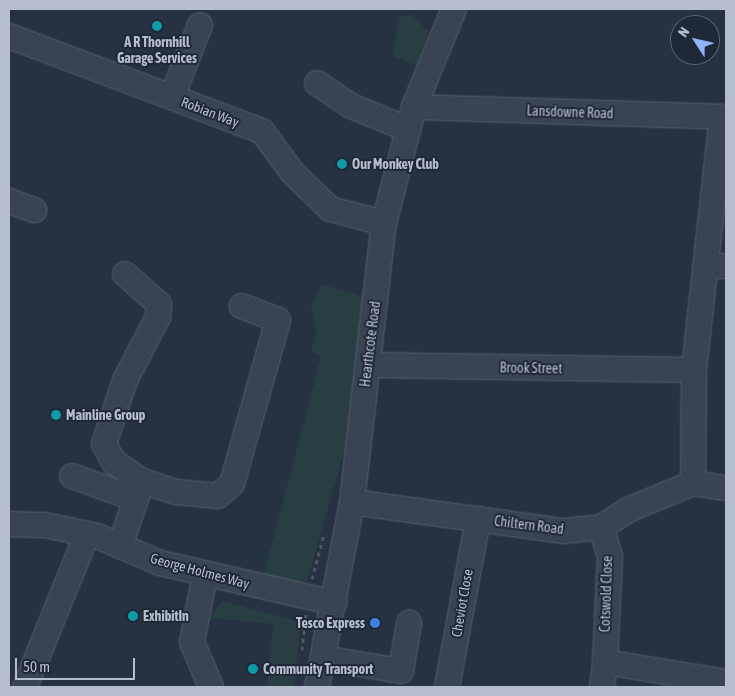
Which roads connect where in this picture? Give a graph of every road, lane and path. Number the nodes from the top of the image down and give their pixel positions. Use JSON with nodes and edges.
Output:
{"nodes":[{"id":1,"x":454,"y":9,"type":"edge"},
{"id":2,"x":200,"y":25,"type":"dead end"},
{"id":3,"x":9,"y":36,"type":"edge"},
{"id":4,"x":317,"y":83,"type":"dead end"},
{"id":5,"x":172,"y":98,"type":"junction"},
{"id":6,"x":724,"y":117,"type":"edge"},
{"id":7,"x":411,"y":118,"type":"junction"},
{"id":8,"x":9,"y":201,"type":"edge"},
{"id":9,"x":34,"y":210,"type":"dead end"},
{"id":10,"x":384,"y":223,"type":"junction"},
{"id":11,"x":716,"y":266,"type":"edge"},
{"id":12,"x":125,"y":274,"type":"dead end"},
{"id":13,"x":242,"y":306,"type":"dead end"},
{"id":14,"x":368,"y":365,"type":"junction"},
{"id":15,"x":694,"y":370,"type":"junction"},
{"id":16,"x":72,"y":476,"type":"dead end"},
{"id":17,"x":693,"y":484,"type":"junction"},
{"id":18,"x":726,"y":488,"type":"edge"},
{"id":19,"x":139,"y":490,"type":"junction"},
{"id":20,"x":352,"y":502,"type":"junction"},
{"id":21,"x":478,"y":519,"type":"junction"},
{"id":22,"x":9,"y":524,"type":"edge"},
{"id":23,"x":602,"y":527,"type":"junction"},
{"id":24,"x":87,"y":534,"type":"junction"},
{"id":25,"x":120,"y":546,"type":"junction"},
{"id":26,"x":205,"y":575,"type":"junction"},
{"id":27,"x":308,"y":597,"type":"junction"},
{"id":28,"x":334,"y":603,"type":"junction"},
{"id":29,"x":409,"y":623,"type":"dead end"},
{"id":30,"x":313,"y":656,"type":"junction"},
{"id":31,"x":606,"y":662,"type":"junction"},
{"id":32,"x":726,"y":682,"type":"edge"},
{"id":33,"x":25,"y":687,"type":"edge"},
{"id":34,"x":211,"y":687,"type":"edge"},
{"id":35,"x":317,"y":687,"type":"edge"},
{"id":36,"x":447,"y":687,"type":"edge"},
{"id":37,"x":602,"y":687,"type":"edge"}],
"edges":[{"from":1,"to":7,"type":"street","name":"Hearthcote Road"},
{"from":2,"to":5,"type":"street"},
{"from":3,"to":5,"type":"street","name":"Robian Way"},
{"from":4,"to":7,"type":"street"},
{"from":5,"to":10,"type":"street","name":"Robian Way"},
{"from":6,"to":7,"type":"street","name":"Lansdowne Road"},
{"from":6,"to":11,"type":"street"},
{"from":7,"to":10,"type":"street","name":"Hearthcote Road"},
{"from":8,"to":9,"type":"street"},
{"from":10,"to":14,"type":"street","name":"Hearthcote Road"},
{"from":11,"to":15,"type":"street"},
{"from":12,"to":19,"type":"street"},
{"from":13,"to":19,"type":"street"},
{"from":14,"to":15,"type":"street","name":"Brook Street"},
{"from":14,"to":20,"type":"street","name":"Hearthcote Road"},
{"from":15,"to":17,"type":"street"},
{"from":16,"to":19,"type":"street"},
{"from":17,"to":18,"type":"street","name":"Chiltern Road"},
{"from":17,"to":23,"type":"street","name":"Chiltern Road"},
{"from":19,"to":25,"type":"street"},
{"from":20,"to":21,"type":"street","name":"Chiltern Road"},
{"from":20,"to":28,"type":"street","name":"Hearthcote Road"},
{"from":21,"to":23,"type":"street","name":"Chiltern Road"},
{"from":21,"to":36,"type":"street","name":"Cheviot Close"},
{"from":22,"to":24,"type":"street","name":"George Holmes Way"},
{"from":23,"to":31,"type":"street","name":"Cotswold Close"},
{"from":24,"to":25,"type":"street","name":"George Holmes Way"},
{"from":24,"to":33,"type":"street"},
{"from":25,"to":26,"type":"street","name":"George Holmes Way"},
{"from":26,"to":27,"type":"street","name":"George Holmes Way"},
{"from":26,"to":34,"type":"street"},
{"from":27,"to":28,"type":"street","name":"George Holmes Way"},
{"from":27,"to":30,"type":"path"},
{"from":28,"to":30,"type":"street","name":"Hearthcote Road"},
{"from":29,"to":30,"type":"street"},
{"from":30,"to":35,"type":"street","name":"Hearthcote Road"},
{"from":31,"to":32,"type":"street"},
{"from":31,"to":37,"type":"street","name":"Cotswold Close"}]}
